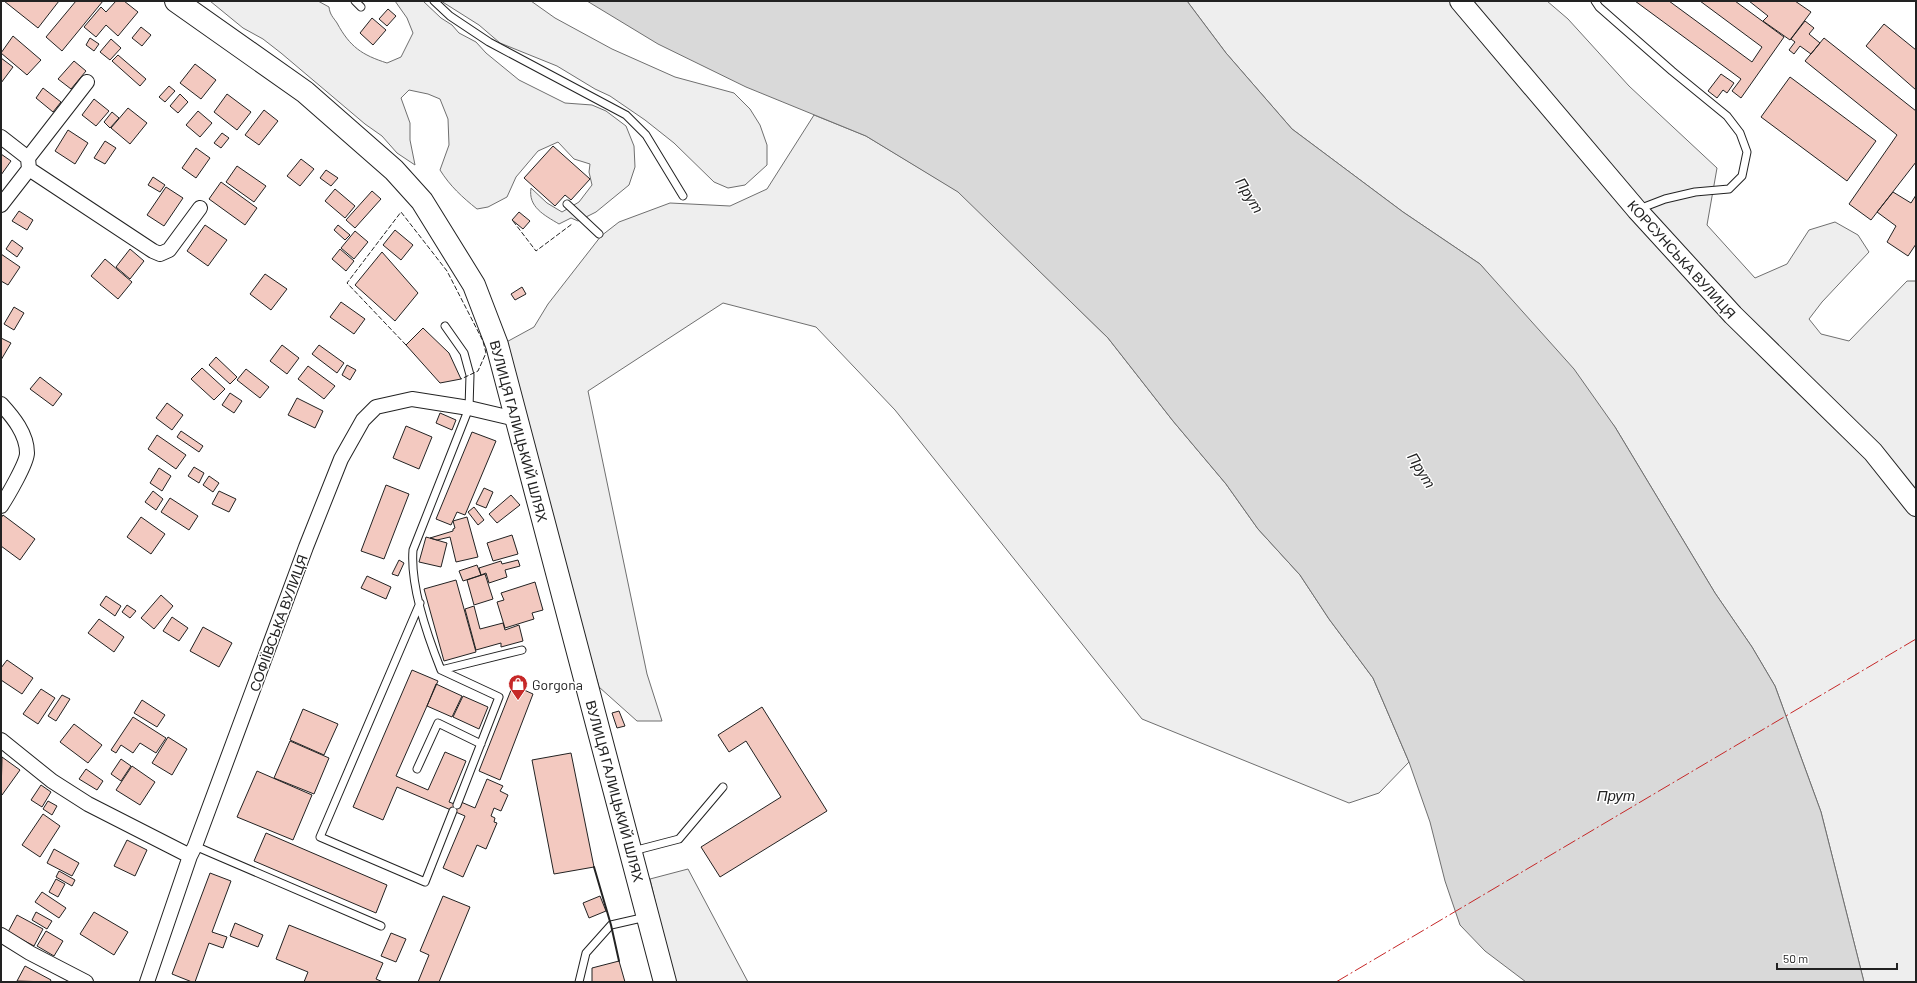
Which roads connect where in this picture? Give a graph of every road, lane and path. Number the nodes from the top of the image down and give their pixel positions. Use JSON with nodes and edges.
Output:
{"nodes":[{"id":1,"x":176,"y":1,"type":"edge"},
{"id":2,"x":356,"y":1,"type":"edge"},
{"id":3,"x":434,"y":1,"type":"edge"},
{"id":4,"x":1460,"y":1,"type":"edge"},
{"id":5,"x":1595,"y":1,"type":"edge"},
{"id":6,"x":360,"y":7,"type":"dead end"},
{"id":7,"x":87,"y":82,"type":"dead end"},
{"id":8,"x":1,"y":137,"type":"edge"},
{"id":9,"x":28,"y":163,"type":"junction"},
{"id":10,"x":683,"y":196,"type":"dead end"},
{"id":11,"x":566,"y":204,"type":"dead end"},
{"id":12,"x":1,"y":205,"type":"edge"},
{"id":13,"x":200,"y":208,"type":"dead end"},
{"id":14,"x":1637,"y":210,"type":"junction"},
{"id":15,"x":599,"y":234,"type":"dead end"},
{"id":16,"x":445,"y":326,"type":"dead end"},
{"id":17,"x":1,"y":404,"type":"edge"},
{"id":18,"x":469,"y":408,"type":"junction"},
{"id":19,"x":516,"y":419,"type":"junction"},
{"id":20,"x":1,"y":506,"type":"edge"},
{"id":21,"x":1916,"y":506,"type":"edge"},
{"id":22,"x":420,"y":603,"type":"junction"},
{"id":23,"x":522,"y":650,"type":"dead end"},
{"id":24,"x":441,"y":670,"type":"junction"},
{"id":25,"x":1,"y":740,"type":"edge"},
{"id":26,"x":481,"y":744,"type":"junction"},
{"id":27,"x":417,"y":769,"type":"dead end"},
{"id":28,"x":723,"y":787,"type":"dead end"},
{"id":29,"x":192,"y":851,"type":"junction"},
{"id":30,"x":631,"y":852,"type":"junction"},
{"id":31,"x":648,"y":916,"type":"junction"},
{"id":32,"x":381,"y":926,"type":"dead end"},
{"id":33,"x":1,"y":935,"type":"edge"},
{"id":34,"x":86,"y":982,"type":"edge"},
{"id":35,"x":148,"y":982,"type":"edge"},
{"id":36,"x":579,"y":982,"type":"edge"},
{"id":37,"x":665,"y":982,"type":"edge"}],
"edges":[{"from":1,"to":19,"type":"highway","name":"ВУЛИЦЯ ГАЛИЦЬКИЙ ШЛЯХ"},
{"from":2,"to":6,"type":"lane"},
{"from":3,"to":10,"type":"lane"},
{"from":4,"to":14,"type":"main road","name":"КОРСУНСЬКА ВУЛИЦЯ"},
{"from":5,"to":14,"type":"lane"},
{"from":7,"to":9,"type":"street"},
{"from":8,"to":9,"type":"street"},
{"from":9,"to":12,"type":"street"},
{"from":9,"to":13,"type":"street"},
{"from":11,"to":15,"type":"lane"},
{"from":14,"to":21,"type":"main road","name":"КОРСУНСЬКА ВУЛИЦЯ"},
{"from":16,"to":18,"type":"lane"},
{"from":17,"to":20,"type":"street"},
{"from":18,"to":19,"type":"street","name":"СОФІЇВСЬКА ВУЛИЦЯ"},
{"from":18,"to":22,"type":"lane"},
{"from":18,"to":29,"type":"street","name":"СОФІЇВСЬКА ВУЛИЦЯ"},
{"from":19,"to":30,"type":"highway","name":"ВУЛИЦЯ ГАЛИЦЬКИЙ ШЛЯХ"},
{"from":22,"to":24,"type":"lane"},
{"from":22,"to":26,"type":"lane"},
{"from":23,"to":24,"type":"lane"},
{"from":24,"to":26,"type":"lane"},
{"from":25,"to":29,"type":"street"},
{"from":26,"to":27,"type":"lane"},
{"from":28,"to":30,"type":"lane"},
{"from":29,"to":32,"type":"lane"},
{"from":29,"to":35,"type":"street","name":"СОФІЇВСЬКА ВУЛИЦЯ"},
{"from":30,"to":31,"type":"highway","name":"ВУЛИЦЯ ГАЛИЦЬКИЙ ШЛЯХ"},
{"from":31,"to":36,"type":"lane"},
{"from":31,"to":37,"type":"highway","name":"ВУЛИЦЯ ГАЛИЦЬКИЙ ШЛЯХ"},
{"from":33,"to":34,"type":"street"}]}
